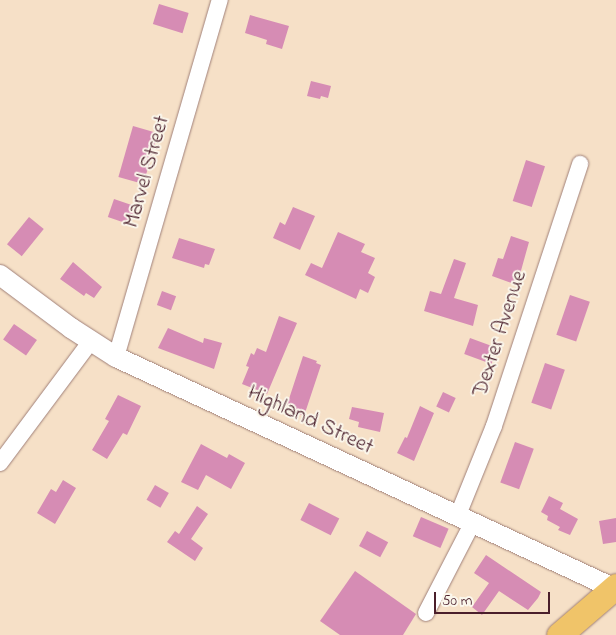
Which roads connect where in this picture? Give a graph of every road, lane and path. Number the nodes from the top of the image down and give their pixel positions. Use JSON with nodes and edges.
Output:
{"nodes":[{"id":1,"x":220,"y":0,"type":"edge"},
{"id":2,"x":580,"y":164,"type":"dead end"},
{"id":3,"x":0,"y":275,"type":"edge"},
{"id":4,"x":91,"y":341,"type":"junction"},
{"id":5,"x":116,"y":357,"type":"junction"},
{"id":6,"x":0,"y":463,"type":"edge"},
{"id":7,"x":466,"y":518,"type":"junction"},
{"id":8,"x":614,"y":587,"type":"edge"},
{"id":9,"x":426,"y":613,"type":"dead end"},
{"id":10,"x":559,"y":635,"type":"edge"}],
"edges":[{"from":1,"to":5,"type":"street","name":"Marvel Street"},
{"from":2,"to":7,"type":"street","name":"Dexter Avenue"},
{"from":3,"to":4,"type":"street","name":"Highland Street"},
{"from":4,"to":5,"type":"street","name":"Highland Street"},
{"from":4,"to":6,"type":"street"},
{"from":5,"to":7,"type":"street","name":"Highland Street"},
{"from":7,"to":8,"type":"street","name":"Highland Street"},
{"from":7,"to":9,"type":"street","name":"Dexter Avenue"},
{"from":8,"to":10,"type":"main road"}]}
